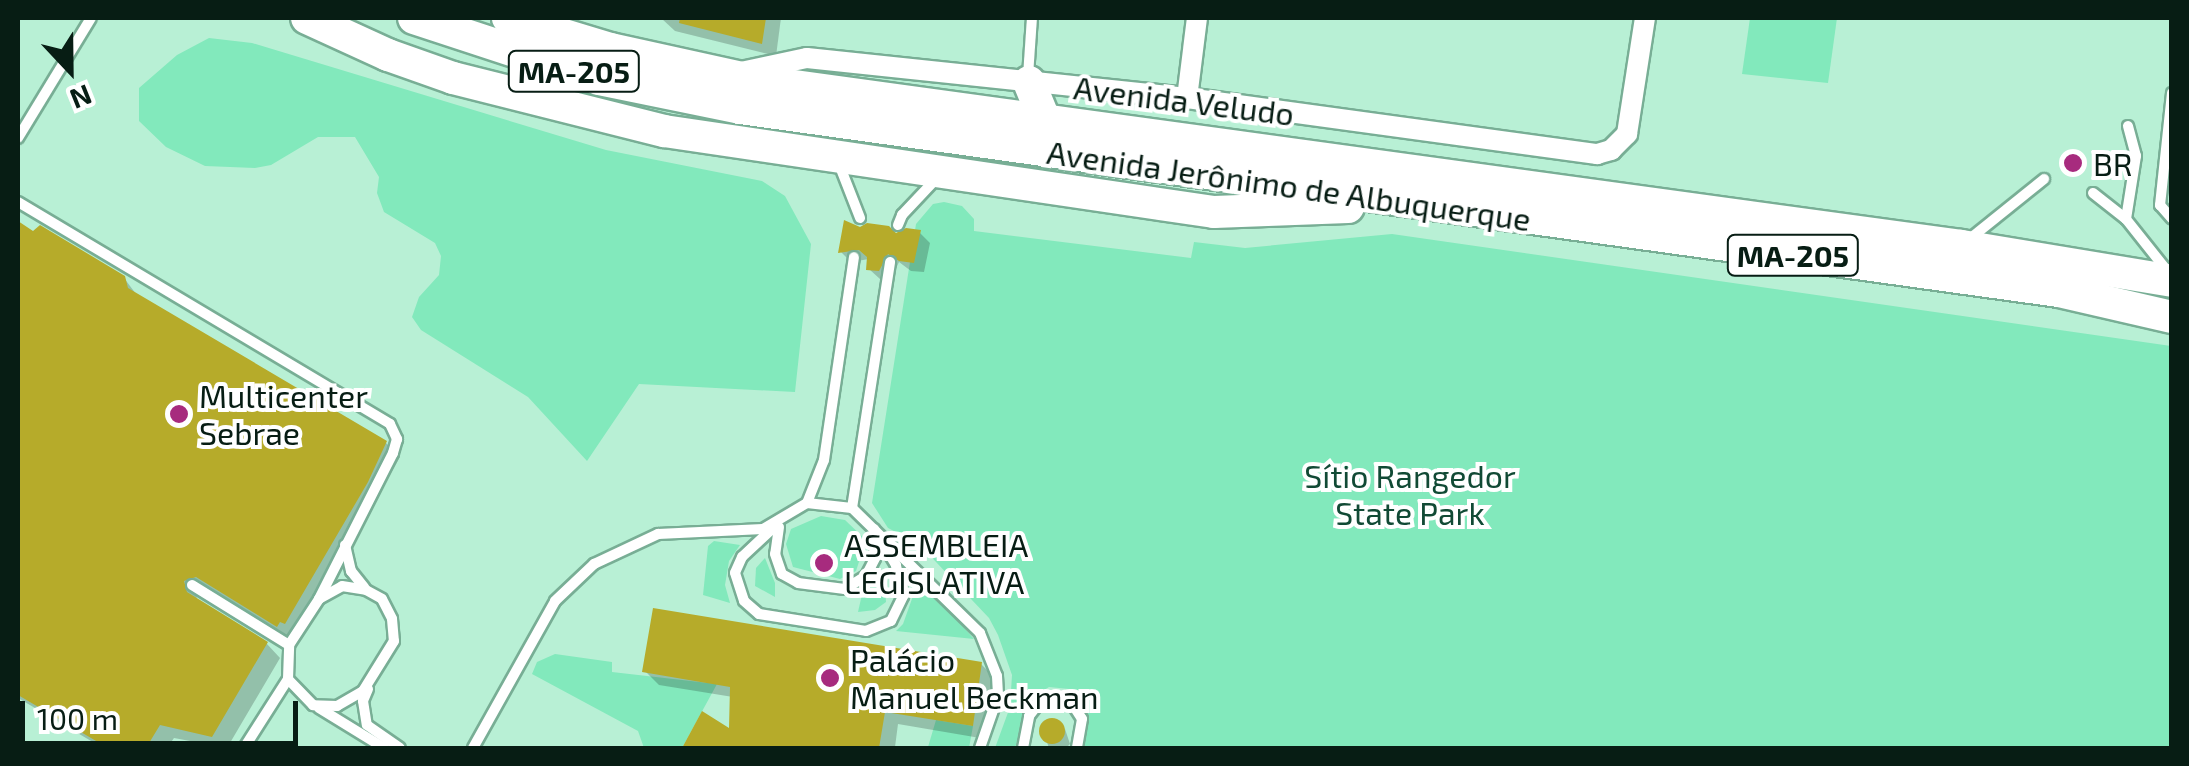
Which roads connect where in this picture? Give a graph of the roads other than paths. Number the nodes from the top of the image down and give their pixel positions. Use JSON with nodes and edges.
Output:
{"nodes":[{"id":1,"x":90,"y":18,"type":"edge"},
{"id":2,"x":307,"y":18,"type":"edge"},
{"id":3,"x":414,"y":18,"type":"edge"},
{"id":4,"x":508,"y":18,"type":"edge"},
{"id":5,"x":583,"y":18,"type":"edge"},
{"id":6,"x":1032,"y":18,"type":"edge"},
{"id":7,"x":1197,"y":18,"type":"edge"},
{"id":8,"x":1645,"y":18,"type":"edge"},
{"id":9,"x":724,"y":76,"type":"junction"},
{"id":10,"x":1029,"y":82,"type":"junction"},
{"id":11,"x":2172,"y":93,"type":"edge"},
{"id":12,"x":1187,"y":98,"type":"junction"},
{"id":13,"x":1045,"y":121,"type":"junction"},
{"id":14,"x":2128,"y":126,"type":"dead end"},
{"id":15,"x":18,"y":138,"type":"edge"},
{"id":16,"x":1299,"y":156,"type":"junction"},
{"id":17,"x":837,"y":158,"type":"junction"},
{"id":18,"x":942,"y":174,"type":"junction"},
{"id":19,"x":2044,"y":179,"type":"dead end"},
{"id":20,"x":1315,"y":189,"type":"junction"},
{"id":21,"x":2093,"y":193,"type":"dead end"},
{"id":22,"x":18,"y":202,"type":"edge"},
{"id":23,"x":1414,"y":202,"type":"junction"},
{"id":24,"x":1289,"y":211,"type":"junction"},
{"id":25,"x":860,"y":218,"type":"dead end"},
{"id":26,"x":2126,"y":219,"type":"junction"},
{"id":27,"x":2172,"y":219,"type":"edge"},
{"id":28,"x":898,"y":225,"type":"dead end"},
{"id":29,"x":1961,"y":246,"type":"junction"},
{"id":30,"x":854,"y":257,"type":"dead end"},
{"id":31,"x":890,"y":262,"type":"dead end"},
{"id":32,"x":2169,"y":273,"type":"edge"},
{"id":33,"x":2172,"y":317,"type":"edge"},
{"id":34,"x":806,"y":503,"type":"junction"},
{"id":35,"x":852,"y":508,"type":"junction"},
{"id":36,"x":782,"y":522,"type":"junction"},
{"id":37,"x":874,"y":530,"type":"junction"},
{"id":38,"x":344,"y":544,"type":"junction"},
{"id":39,"x":192,"y":585,"type":"dead end"},
{"id":40,"x":366,"y":590,"type":"junction"},
{"id":41,"x":318,"y":599,"type":"junction"},
{"id":42,"x":289,"y":645,"type":"junction"},
{"id":43,"x":373,"y":678,"type":"junction"},
{"id":44,"x":288,"y":680,"type":"junction"},
{"id":45,"x":314,"y":705,"type":"junction"},
{"id":46,"x":244,"y":748,"type":"edge"},
{"id":47,"x":384,"y":748,"type":"edge"},
{"id":48,"x":400,"y":748,"type":"edge"},
{"id":49,"x":472,"y":748,"type":"edge"},
{"id":50,"x":980,"y":748,"type":"edge"},
{"id":51,"x":1023,"y":748,"type":"edge"},
{"id":52,"x":1077,"y":748,"type":"edge"}],
"edges":[{"from":1,"to":15,"type":"lane"},
{"from":2,"to":17,"type":"main road"},
{"from":3,"to":20,"type":"main road","name":"Avenida Jerônimo de Albuquerque","number":"MA-205"},
{"from":4,"to":9,"type":"main road","name":"Avenida Jerônimo de Albuquerque","number":"MA-205"},
{"from":5,"to":9,"type":"main road","name":"Avenida Jerônimo de Albuquerque"},
{"from":6,"to":10,"type":"lane"},
{"from":7,"to":12,"type":"street"},
{"from":8,"to":12,"type":"street","name":"Avenida Veludo"},
{"from":9,"to":10,"type":"street","name":"Avenida Veludo"},
{"from":9,"to":13,"type":"main road","name":"Avenida Jerônimo de Albuquerque","number":"MA-205"},
{"from":10,"to":12,"type":"street","name":"Avenida Veludo"},
{"from":10,"to":13,"type":"main road"},
{"from":11,"to":27,"type":"lane"},
{"from":13,"to":16,"type":"main road","name":"Avenida Jerônimo de Albuquerque","number":"MA-205"},
{"from":14,"to":26,"type":"lane"},
{"from":16,"to":20,"type":"main road"},
{"from":16,"to":29,"type":"main road","name":"Avenida Jerônimo de Albuquerque","number":"MA-205"},
{"from":17,"to":18,"type":"main road"},
{"from":17,"to":25,"type":"lane"},
{"from":18,"to":24,"type":"main road"},
{"from":18,"to":28,"type":"lane"},
{"from":19,"to":29,"type":"lane"},
{"from":20,"to":23,"type":"main road","name":"Avenida Jerônimo de Albuquerque","number":"MA-205"},
{"from":20,"to":24,"type":"main road"},
{"from":21,"to":26,"type":"lane"},
{"from":22,"to":38,"type":"lane"},
{"from":23,"to":24,"type":"main road"},
{"from":23,"to":33,"type":"main road","name":"Avenida Jerônimo de Albuquerque","number":"MA-205"},
{"from":26,"to":32,"type":"lane"},
{"from":29,"to":32,"type":"main road","name":"Avenida Jerônimo de Albuquerque","number":"MA-205"},
{"from":30,"to":34,"type":"lane"},
{"from":31,"to":35,"type":"lane"},
{"from":34,"to":35,"type":"lane"},
{"from":34,"to":36,"type":"lane"},
{"from":35,"to":37,"type":"lane"},
{"from":36,"to":37,"type":"lane"},
{"from":36,"to":37,"type":"lane"},
{"from":36,"to":49,"type":"lane"},
{"from":37,"to":50,"type":"lane"},
{"from":38,"to":40,"type":"lane"},
{"from":38,"to":41,"type":"lane"},
{"from":39,"to":42,"type":"lane"},
{"from":40,"to":41,"type":"lane"},
{"from":40,"to":43,"type":"lane"},
{"from":41,"to":42,"type":"lane"},
{"from":42,"to":44,"type":"lane"},
{"from":43,"to":45,"type":"lane"},
{"from":43,"to":48,"type":"lane"},
{"from":44,"to":45,"type":"lane"},
{"from":44,"to":46,"type":"lane"},
{"from":45,"to":47,"type":"lane"},
{"from":51,"to":52,"type":"lane"}]}
